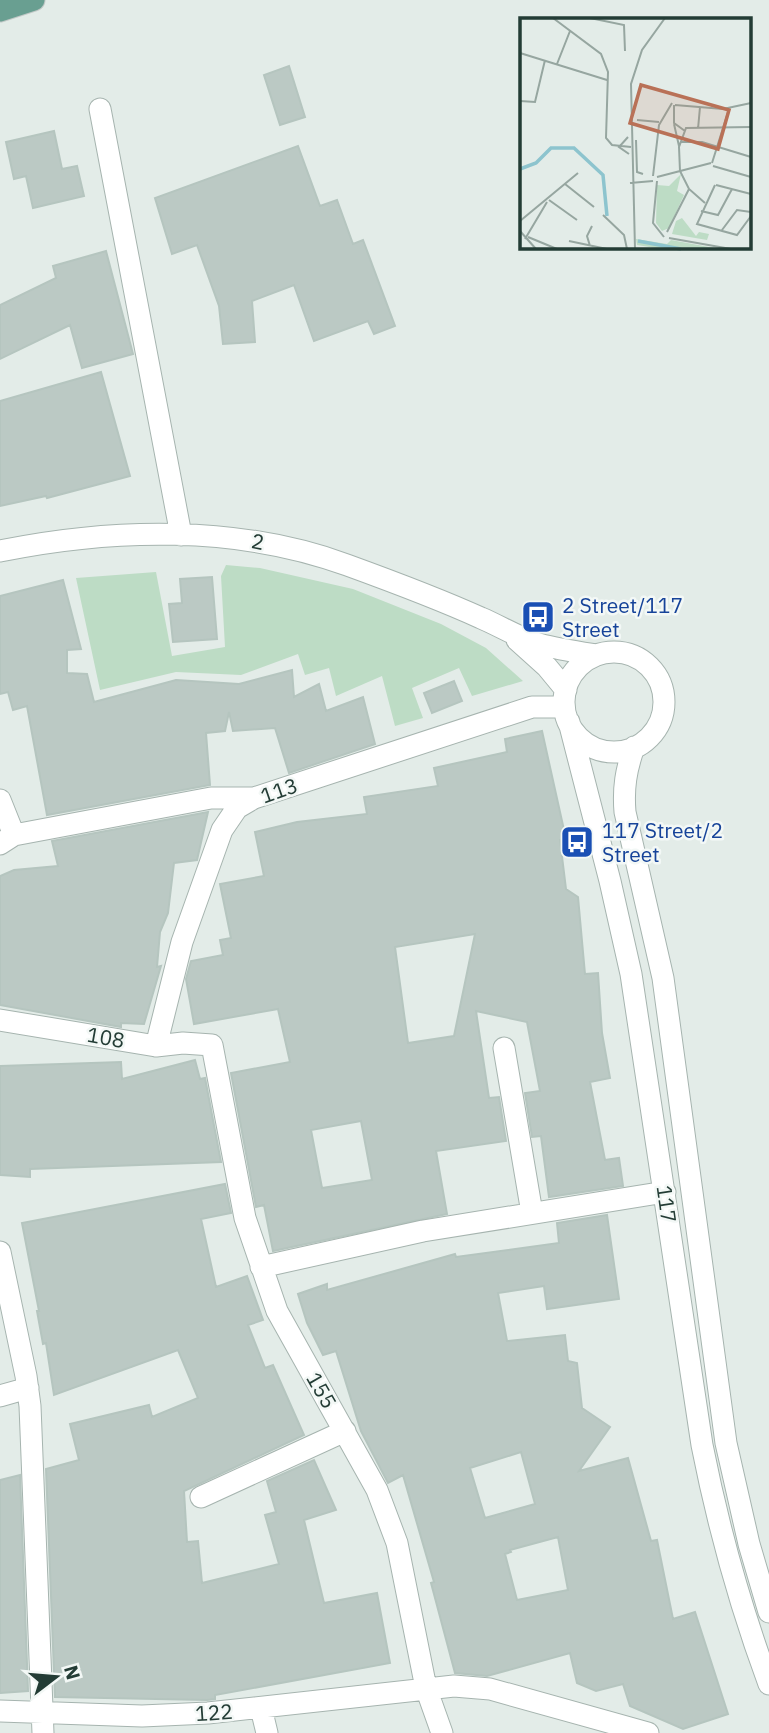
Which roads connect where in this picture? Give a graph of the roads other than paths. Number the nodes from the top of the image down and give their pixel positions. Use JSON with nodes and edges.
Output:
{"nodes":[{"id":1,"x":34,"y":0,"type":"edge"},
{"id":2,"x":0,"y":11,"type":"edge"},
{"id":3,"x":100,"y":109,"type":"dead end"},
{"id":4,"x":181,"y":535,"type":"junction"},
{"id":5,"x":0,"y":551,"type":"edge"},
{"id":6,"x":502,"y":628,"type":"junction"},
{"id":7,"x":596,"y":655,"type":"junction"},
{"id":8,"x":566,"y":706,"type":"junction"},
{"id":9,"x":635,"y":747,"type":"junction"},
{"id":10,"x":254,"y":797,"type":"junction"},
{"id":11,"x":0,"y":800,"type":"edge"},
{"id":12,"x":7,"y":839,"type":"edge"},
{"id":13,"x":0,"y":1020,"type":"edge"},
{"id":14,"x":212,"y":1045,"type":"joint"},
{"id":15,"x":156,"y":1046,"type":"junction"},
{"id":16,"x":504,"y":1048,"type":"dead end"},
{"id":17,"x":665,"y":1192,"type":"junction"},
{"id":18,"x":532,"y":1213,"type":"junction"},
{"id":19,"x":0,"y":1252,"type":"edge"},
{"id":20,"x":261,"y":1267,"type":"junction"},
{"id":21,"x":28,"y":1388,"type":"junction"},
{"id":22,"x":0,"y":1396,"type":"edge"},
{"id":23,"x":345,"y":1431,"type":"junction"},
{"id":24,"x":201,"y":1497,"type":"dead end"},
{"id":25,"x":769,"y":1612,"type":"edge"},
{"id":26,"x":769,"y":1684,"type":"edge"},
{"id":27,"x":426,"y":1688,"type":"junction"},
{"id":28,"x":261,"y":1708,"type":"junction"},
{"id":29,"x":0,"y":1711,"type":"edge"},
{"id":30,"x":42,"y":1723,"type":"edge"},
{"id":31,"x":209,"y":1723,"type":"edge"},
{"id":32,"x":267,"y":1733,"type":"edge"},
{"id":33,"x":442,"y":1733,"type":"edge"},
{"id":34,"x":648,"y":1733,"type":"edge"}],
"edges":[{"from":1,"to":2,"type":"main road"},
{"from":3,"to":4,"type":"street"},
{"from":4,"to":5,"type":"street","name":"2"},
{"from":4,"to":6,"type":"street","name":"2"},
{"from":6,"to":7,"type":"street","name":"2"},
{"from":6,"to":8,"type":"street","name":"2"},
{"from":7,"to":8,"type":"street"},
{"from":7,"to":9,"type":"street"},
{"from":8,"to":9,"type":"street"},
{"from":8,"to":10,"type":"street","name":"113"},
{"from":8,"to":17,"type":"street","name":"117"},
{"from":9,"to":25,"type":"street","name":"117"},
{"from":10,"to":12,"type":"street"},
{"from":10,"to":15,"type":"street","name":"113"},
{"from":11,"to":12,"type":"street"},
{"from":13,"to":15,"type":"street","name":"108"},
{"from":14,"to":15,"type":"street","name":"108"},
{"from":14,"to":20,"type":"street","name":"155"},
{"from":16,"to":18,"type":"street"},
{"from":17,"to":18,"type":"street"},
{"from":17,"to":26,"type":"street","name":"117"},
{"from":18,"to":20,"type":"street"},
{"from":19,"to":21,"type":"street"},
{"from":20,"to":23,"type":"street","name":"155"},
{"from":21,"to":22,"type":"street"},
{"from":21,"to":30,"type":"street"},
{"from":23,"to":24,"type":"street"},
{"from":23,"to":27,"type":"street","name":"155"},
{"from":27,"to":28,"type":"street","name":"122"},
{"from":27,"to":33,"type":"street","name":"155"},
{"from":27,"to":34,"type":"street","name":"122"},
{"from":28,"to":31,"type":"street","name":"122"},
{"from":28,"to":32,"type":"street"},
{"from":29,"to":30,"type":"street","name":"122"},
{"from":30,"to":31,"type":"street","name":"122"}]}
